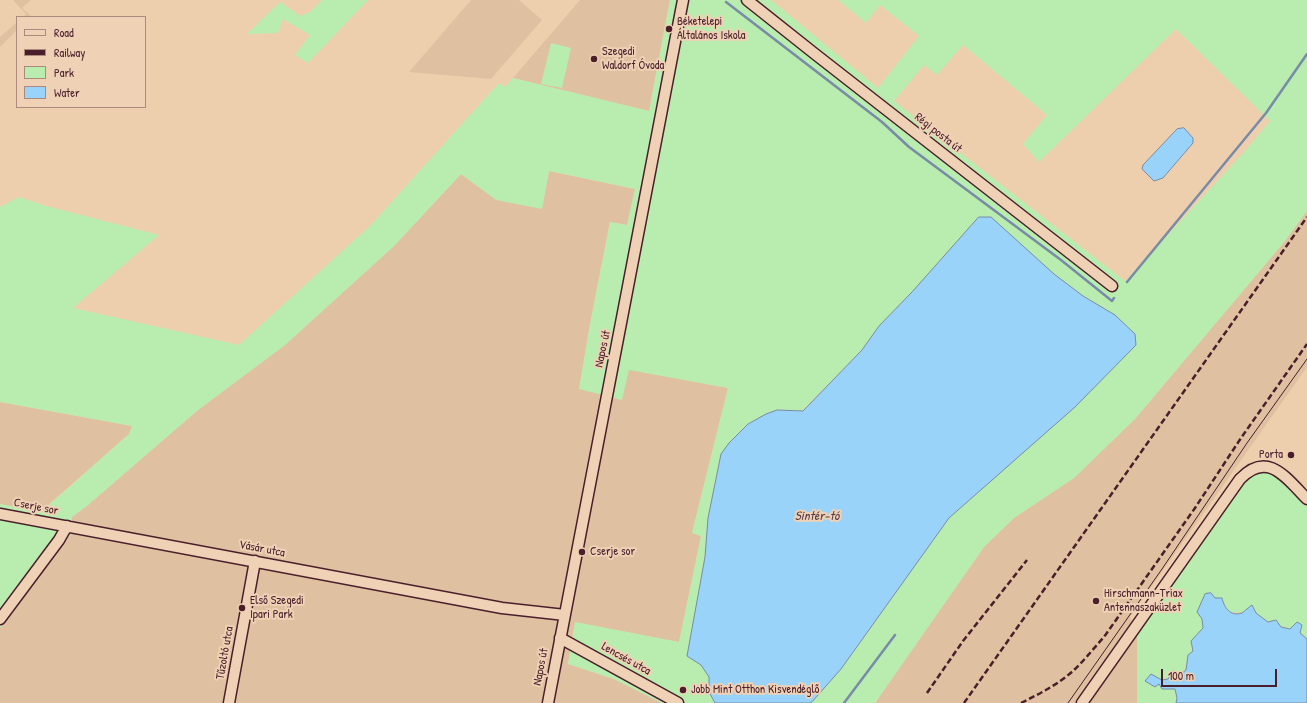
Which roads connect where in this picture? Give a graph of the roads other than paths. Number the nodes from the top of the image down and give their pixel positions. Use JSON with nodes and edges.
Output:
{"nodes":[{"id":1,"x":683,"y":0,"type":"edge"},
{"id":2,"x":748,"y":0,"type":"edge"},
{"id":3,"x":1112,"y":286,"type":"dead end"},
{"id":4,"x":1307,"y":499,"type":"edge"},
{"id":5,"x":0,"y":514,"type":"edge"},
{"id":6,"x":67,"y":526,"type":"junction"},
{"id":7,"x":255,"y":561,"type":"junction"},
{"id":8,"x":565,"y":615,"type":"junction"},
{"id":9,"x":0,"y":619,"type":"edge"},
{"id":10,"x":560,"y":638,"type":"junction"},
{"id":11,"x":229,"y":703,"type":"edge"},
{"id":12,"x":548,"y":703,"type":"edge"},
{"id":13,"x":678,"y":703,"type":"edge"},
{"id":14,"x":1082,"y":703,"type":"edge"}],
"edges":[{"from":1,"to":8,"type":"street","name":"Napos út"},
{"from":2,"to":3,"type":"street","name":"Régi posta út"},
{"from":4,"to":14,"type":"street"},
{"from":5,"to":6,"type":"street","name":"Cserje sor"},
{"from":6,"to":7,"type":"street","name":"Vásár utca"},
{"from":6,"to":9,"type":"street"},
{"from":7,"to":8,"type":"street","name":"Vásár utca"},
{"from":7,"to":11,"type":"street","name":"Tűzoltó utca"},
{"from":8,"to":10,"type":"street","name":"Napos út"},
{"from":10,"to":12,"type":"street","name":"Napos út"},
{"from":10,"to":13,"type":"street","name":"Lencsés utca"}]}
